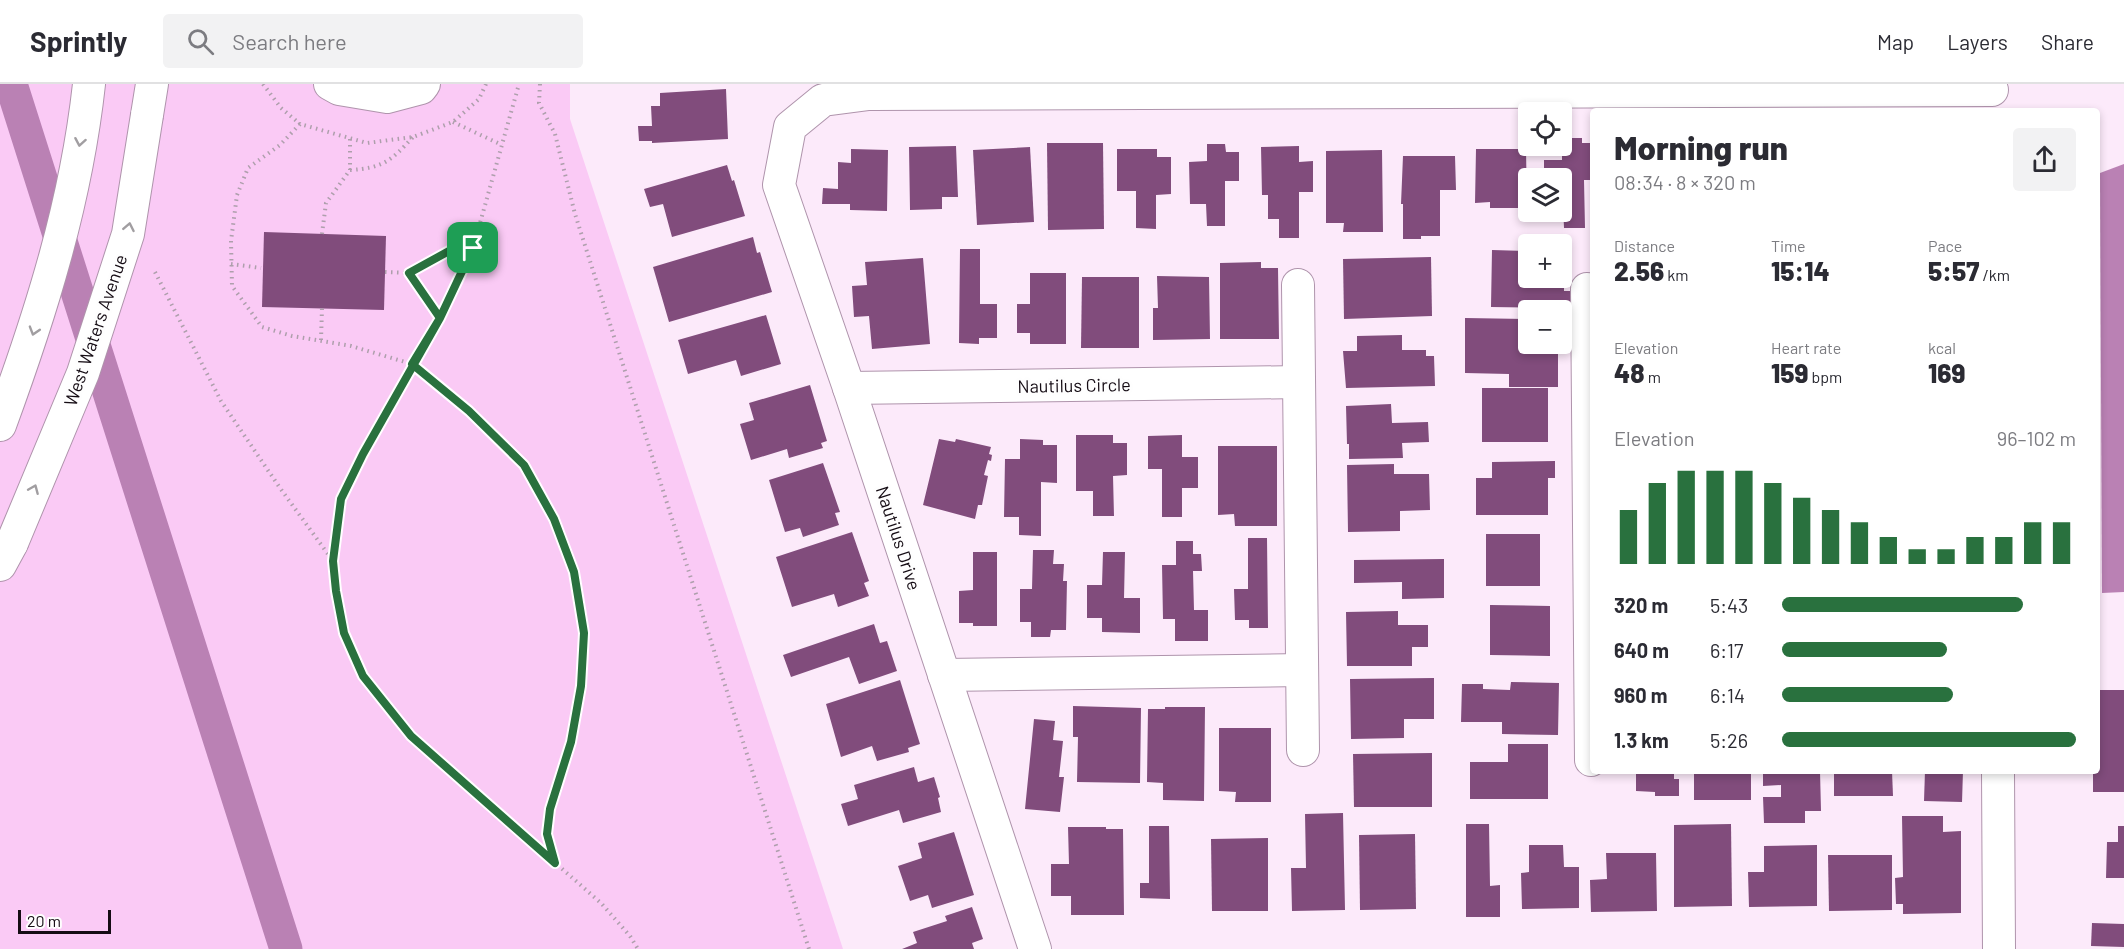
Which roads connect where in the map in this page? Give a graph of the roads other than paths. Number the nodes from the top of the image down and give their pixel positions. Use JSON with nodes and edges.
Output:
{"nodes":[{"id":1,"x":89,"y":84,"type":"edge"},
{"id":2,"x":152,"y":84,"type":"edge"},
{"id":3,"x":330,"y":84,"type":"edge"},
{"id":4,"x":424,"y":84,"type":"edge"},
{"id":5,"x":925,"y":89,"type":"edge"},
{"id":6,"x":1016,"y":89,"type":"edge"},
{"id":7,"x":1992,"y":95,"type":"edge"},
{"id":8,"x":1298,"y":285,"type":"dead end"},
{"id":9,"x":1587,"y":289,"type":"dead end"},
{"id":10,"x":1590,"y":356,"type":"edge"},
{"id":11,"x":1299,"y":382,"type":"junction"},
{"id":12,"x":849,"y":388,"type":"junction"},
{"id":13,"x":0,"y":425,"type":"edge"},
{"id":14,"x":6,"y":554,"type":"edge"},
{"id":15,"x":1302,"y":670,"type":"junction"},
{"id":16,"x":944,"y":675,"type":"junction"},
{"id":17,"x":1304,"y":750,"type":"dead end"},
{"id":18,"x":1998,"y":774,"type":"edge"},
{"id":19,"x":1035,"y":949,"type":"edge"},
{"id":20,"x":2000,"y":949,"type":"edge"}],
"edges":[{"from":1,"to":13,"type":"street","one_way":true},
{"from":14,"to":2,"type":"street","name":"West Waters Avenue","one_way":true,"bridge":true},
{"from":3,"to":4,"type":"street"},
{"from":5,"to":6,"type":"street"},
{"from":5,"to":12,"type":"street","name":"Nautilus Drive"},
{"from":6,"to":7,"type":"street"},
{"from":8,"to":11,"type":"street"},
{"from":9,"to":10,"type":"street"},
{"from":11,"to":12,"type":"street","name":"Nautilus Circle"},
{"from":11,"to":15,"type":"street"},
{"from":12,"to":16,"type":"street","name":"Nautilus Drive"},
{"from":15,"to":16,"type":"street"},
{"from":15,"to":17,"type":"street"},
{"from":16,"to":19,"type":"street","name":"Nautilus Drive"},
{"from":18,"to":20,"type":"street"}]}
